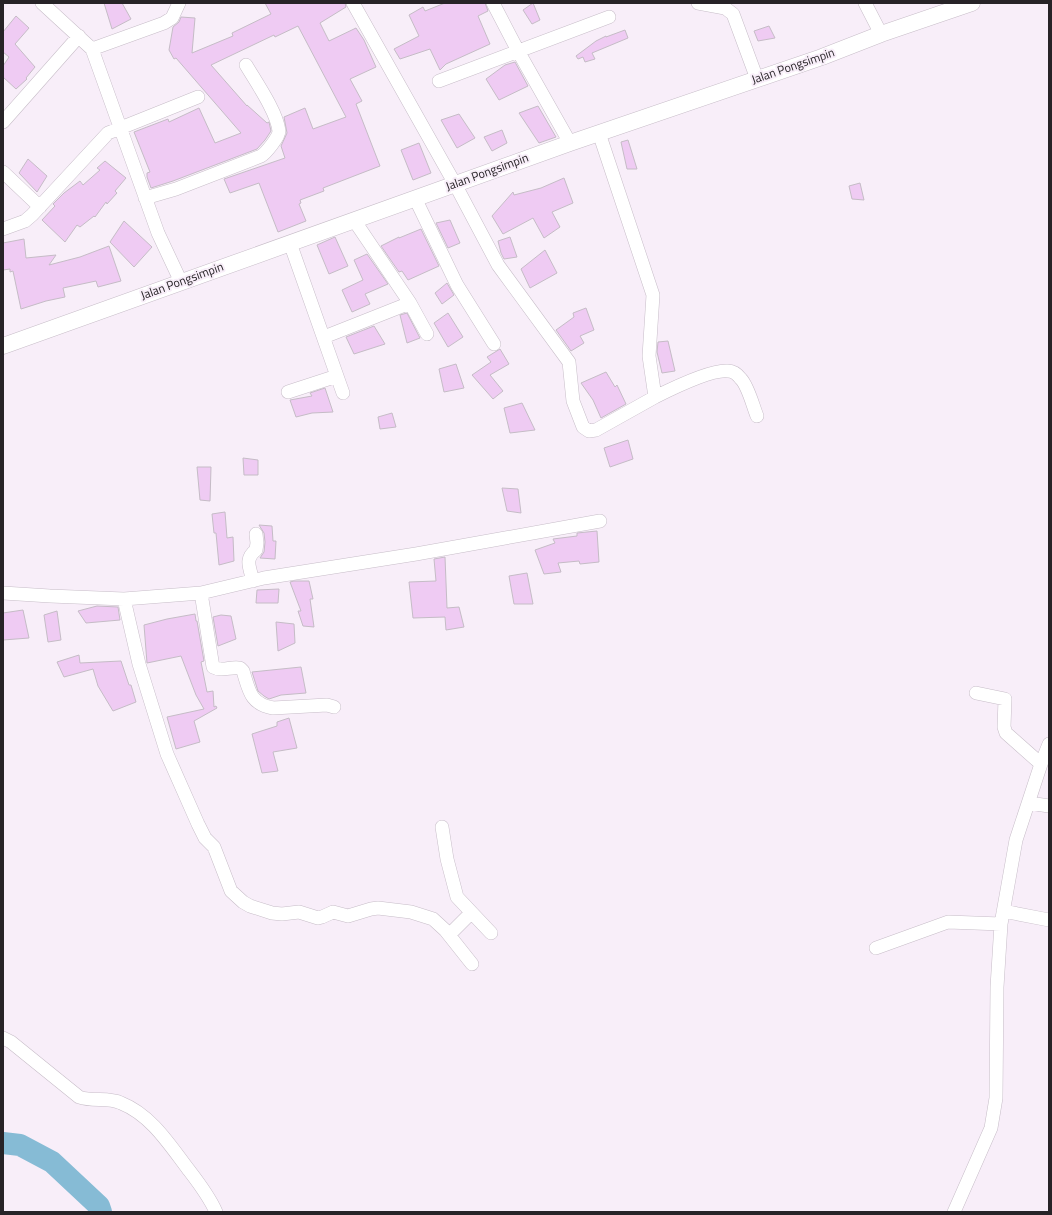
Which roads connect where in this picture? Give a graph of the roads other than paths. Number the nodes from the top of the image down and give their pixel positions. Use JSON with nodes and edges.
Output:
{"nodes":[{"id":1,"x":42,"y":3,"type":"edge"},
{"id":2,"x":179,"y":3,"type":"edge"},
{"id":3,"x":354,"y":3,"type":"edge"},
{"id":4,"x":493,"y":3,"type":"edge"},
{"id":5,"x":698,"y":3,"type":"edge"},
{"id":6,"x":865,"y":3,"type":"edge"},
{"id":7,"x":972,"y":3,"type":"edge"},
{"id":8,"x":610,"y":17,"type":"dead end"},
{"id":9,"x":881,"y":34,"type":"junction"},
{"id":10,"x":79,"y":36,"type":"junction"},
{"id":11,"x":92,"y":49,"type":"junction"},
{"id":12,"x":518,"y":52,"type":"junction"},
{"id":13,"x":246,"y":64,"type":"dead end"},
{"id":14,"x":757,"y":79,"type":"junction"},
{"id":15,"x":439,"y":81,"type":"dead end"},
{"id":16,"x":198,"y":97,"type":"dead end"},
{"id":17,"x":3,"y":122,"type":"edge"},
{"id":18,"x":120,"y":127,"type":"junction"},
{"id":19,"x":599,"y":133,"type":"junction"},
{"id":20,"x":570,"y":142,"type":"junction"},
{"id":21,"x":3,"y":172,"type":"edge"},
{"id":22,"x":455,"y":184,"type":"junction"},
{"id":23,"x":145,"y":198,"type":"junction"},
{"id":24,"x":415,"y":198,"type":"junction"},
{"id":25,"x":40,"y":207,"type":"junction"},
{"id":26,"x":354,"y":220,"type":"junction"},
{"id":27,"x":3,"y":229,"type":"edge"},
{"id":28,"x":290,"y":242,"type":"junction"},
{"id":29,"x":181,"y":282,"type":"junction"},
{"id":30,"x":410,"y":303,"type":"junction"},
{"id":31,"x":427,"y":334,"type":"dead end"},
{"id":32,"x":324,"y":337,"type":"junction"},
{"id":33,"x":494,"y":344,"type":"dead end"},
{"id":34,"x":3,"y":346,"type":"edge"},
{"id":35,"x":337,"y":376,"type":"junction"},
{"id":36,"x":288,"y":392,"type":"dead end"},
{"id":37,"x":343,"y":393,"type":"dead end"},
{"id":38,"x":655,"y":397,"type":"junction"},
{"id":39,"x":756,"y":416,"type":"dead end"},
{"id":40,"x":600,"y":521,"type":"dead end"},
{"id":41,"x":256,"y":534,"type":"dead end"},
{"id":42,"x":253,"y":581,"type":"junction"},
{"id":43,"x":3,"y":593,"type":"edge"},
{"id":44,"x":202,"y":593,"type":"junction"},
{"id":45,"x":124,"y":599,"type":"junction"},
{"id":46,"x":976,"y":693,"type":"dead end"},
{"id":47,"x":334,"y":707,"type":"dead end"},
{"id":48,"x":1049,"y":744,"type":"edge"},
{"id":49,"x":1041,"y":764,"type":"junction"},
{"id":50,"x":1029,"y":803,"type":"junction"},
{"id":51,"x":1049,"y":806,"type":"edge"},
{"id":52,"x":442,"y":827,"type":"dead end"},
{"id":53,"x":1003,"y":911,"type":"junction"},
{"id":54,"x":471,"y":913,"type":"junction"},
{"id":55,"x":1049,"y":920,"type":"edge"},
{"id":56,"x":1001,"y":924,"type":"junction"},
{"id":57,"x":491,"y":933,"type":"dead end"},
{"id":58,"x":450,"y":935,"type":"junction"},
{"id":59,"x":876,"y":948,"type":"dead end"},
{"id":60,"x":472,"y":964,"type":"dead end"},
{"id":61,"x":3,"y":1038,"type":"edge"},
{"id":62,"x":216,"y":1212,"type":"edge"},
{"id":63,"x":954,"y":1212,"type":"edge"}],
"edges":[{"from":1,"to":10,"type":"street"},
{"from":2,"to":11,"type":"street"},
{"from":3,"to":22,"type":"street"},
{"from":4,"to":12,"type":"street"},
{"from":5,"to":14,"type":"street"},
{"from":6,"to":9,"type":"street"},
{"from":7,"to":9,"type":"main road","name":"Jalan Pongsimpin"},
{"from":8,"to":12,"type":"street"},
{"from":9,"to":14,"type":"main road","name":"Jalan Pongsimpin"},
{"from":10,"to":11,"type":"street"},
{"from":10,"to":17,"type":"street"},
{"from":11,"to":18,"type":"street"},
{"from":12,"to":15,"type":"street"},
{"from":12,"to":20,"type":"street"},
{"from":13,"to":23,"type":"street"},
{"from":14,"to":19,"type":"main road","name":"Jalan Pongsimpin"},
{"from":16,"to":18,"type":"street"},
{"from":18,"to":23,"type":"street"},
{"from":18,"to":25,"type":"street"},
{"from":19,"to":20,"type":"main road","name":"Jalan Pongsimpin"},
{"from":19,"to":38,"type":"street"},
{"from":20,"to":22,"type":"main road","name":"Jalan Pongsimpin"},
{"from":21,"to":25,"type":"street"},
{"from":22,"to":24,"type":"main road","name":"Jalan Pongsimpin"},
{"from":22,"to":38,"type":"street"},
{"from":23,"to":29,"type":"street"},
{"from":24,"to":26,"type":"main road","name":"Jalan Pongsimpin"},
{"from":24,"to":33,"type":"street"},
{"from":25,"to":27,"type":"street"},
{"from":26,"to":28,"type":"main road","name":"Jalan Pongsimpin"},
{"from":26,"to":30,"type":"street"},
{"from":28,"to":29,"type":"main road","name":"Jalan Pongsimpin"},
{"from":28,"to":32,"type":"street"},
{"from":29,"to":34,"type":"main road","name":"Jalan Pongsimpin"},
{"from":30,"to":31,"type":"street"},
{"from":30,"to":32,"type":"street"},
{"from":32,"to":35,"type":"street"},
{"from":35,"to":36,"type":"street"},
{"from":35,"to":37,"type":"street"},
{"from":38,"to":39,"type":"street"},
{"from":40,"to":42,"type":"street"},
{"from":41,"to":42,"type":"street"},
{"from":42,"to":44,"type":"street"},
{"from":43,"to":45,"type":"street"},
{"from":44,"to":45,"type":"street"},
{"from":44,"to":47,"type":"street"},
{"from":45,"to":58,"type":"street"},
{"from":46,"to":49,"type":"street"},
{"from":48,"to":49,"type":"street"},
{"from":49,"to":50,"type":"street"},
{"from":50,"to":51,"type":"street"},
{"from":50,"to":53,"type":"street"},
{"from":52,"to":54,"type":"street"},
{"from":53,"to":55,"type":"street"},
{"from":53,"to":56,"type":"street"},
{"from":54,"to":57,"type":"street"},
{"from":54,"to":58,"type":"street"},
{"from":56,"to":59,"type":"street"},
{"from":56,"to":63,"type":"street"},
{"from":58,"to":60,"type":"street"},
{"from":61,"to":62,"type":"street"}]}
